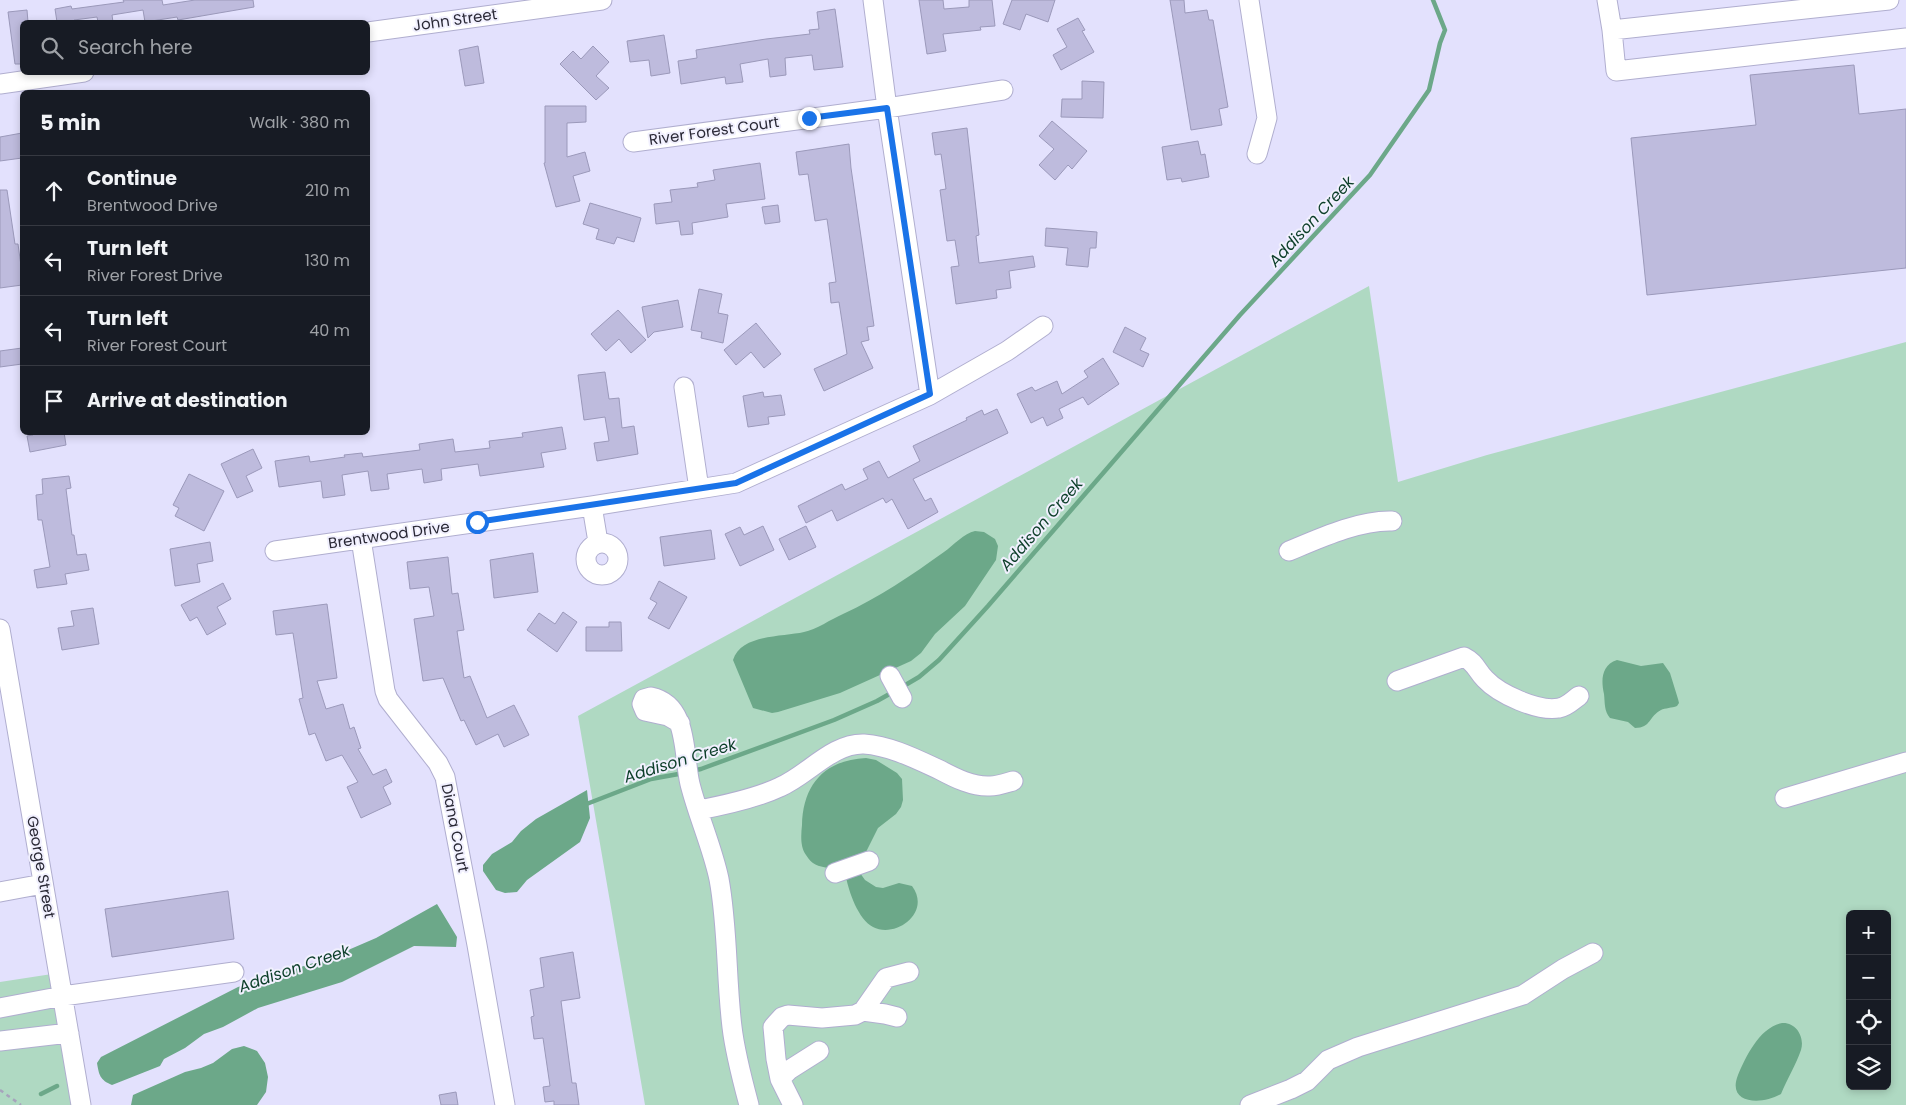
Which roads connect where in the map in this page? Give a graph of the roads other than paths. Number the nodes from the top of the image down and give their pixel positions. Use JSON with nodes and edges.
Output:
{"nodes":[{"id":1,"x":602,"y":0,"type":"edge"},
{"id":2,"x":873,"y":0,"type":"edge"},
{"id":3,"x":1249,"y":0,"type":"edge"},
{"id":4,"x":1607,"y":0,"type":"edge"},
{"id":5,"x":1889,"y":0,"type":"edge"},
{"id":6,"x":555,"y":3,"type":"edge"},
{"id":7,"x":1612,"y":30,"type":"junction"},
{"id":8,"x":370,"y":32,"type":"edge"},
{"id":9,"x":1906,"y":38,"type":"edge"},
{"id":10,"x":63,"y":75,"type":"edge"},
{"id":11,"x":0,"y":84,"type":"edge"},
{"id":12,"x":1003,"y":90,"type":"dead end"},
{"id":13,"x":887,"y":108,"type":"junction"},
{"id":14,"x":633,"y":142,"type":"dead end"},
{"id":15,"x":1257,"y":154,"type":"dead end"},
{"id":16,"x":1043,"y":326,"type":"dead end"},
{"id":17,"x":684,"y":388,"type":"dead end"},
{"id":18,"x":930,"y":394,"type":"junction"},
{"id":19,"x":699,"y":489,"type":"junction"},
{"id":20,"x":592,"y":506,"type":"junction"},
{"id":21,"x":1392,"y":521,"type":"dead end"},
{"id":22,"x":361,"y":539,"type":"junction"},
{"id":23,"x":598,"y":542,"type":"dead end"},
{"id":24,"x":275,"y":551,"type":"dead end"},
{"id":25,"x":1289,"y":551,"type":"dead end"},
{"id":26,"x":0,"y":629,"type":"edge"},
{"id":27,"x":891,"y":678,"type":"dead end"},
{"id":28,"x":1397,"y":681,"type":"dead end"},
{"id":29,"x":1579,"y":696,"type":"dead end"},
{"id":30,"x":902,"y":698,"type":"dead end"},
{"id":31,"x":680,"y":723,"type":"dead end"},
{"id":32,"x":1906,"y":762,"type":"edge"},
{"id":33,"x":1013,"y":781,"type":"dead end"},
{"id":34,"x":1785,"y":798,"type":"dead end"},
{"id":35,"x":699,"y":810,"type":"junction"},
{"id":36,"x":869,"y":861,"type":"dead end"},
{"id":37,"x":835,"y":874,"type":"dead end"},
{"id":38,"x":43,"y":884,"type":"junction"},
{"id":39,"x":0,"y":892,"type":"edge"},
{"id":40,"x":1593,"y":953,"type":"dead end"},
{"id":41,"x":234,"y":972,"type":"dead end"},
{"id":42,"x":909,"y":972,"type":"dead end"},
{"id":43,"x":63,"y":996,"type":"junction"},
{"id":44,"x":0,"y":1008,"type":"edge"},
{"id":45,"x":864,"y":1011,"type":"junction"},
{"id":46,"x":897,"y":1018,"type":"dead end"},
{"id":47,"x":69,"y":1032,"type":"junction"},
{"id":48,"x":0,"y":1041,"type":"edge"},
{"id":49,"x":819,"y":1051,"type":"dead end"},
{"id":50,"x":780,"y":1079,"type":"junction"},
{"id":51,"x":82,"y":1105,"type":"edge"},
{"id":52,"x":504,"y":1105,"type":"edge"},
{"id":53,"x":749,"y":1105,"type":"edge"},
{"id":54,"x":793,"y":1105,"type":"edge"},
{"id":55,"x":1250,"y":1105,"type":"edge"}],
"edges":[{"from":1,"to":6,"type":"street","name":"John Street"},
{"from":2,"to":13,"type":"street"},
{"from":3,"to":15,"type":"street"},
{"from":4,"to":7,"type":"street"},
{"from":5,"to":7,"type":"street"},
{"from":6,"to":8,"type":"street","name":"John Street"},
{"from":7,"to":9,"type":"street"},
{"from":10,"to":11,"type":"street"},
{"from":12,"to":13,"type":"street","name":"River Forest Court"},
{"from":13,"to":14,"type":"street","name":"River Forest Court"},
{"from":13,"to":18,"type":"street"},
{"from":16,"to":18,"type":"street","name":"Brentwood Drive"},
{"from":17,"to":19,"type":"street"},
{"from":18,"to":19,"type":"street","name":"Brentwood Drive"},
{"from":19,"to":20,"type":"street","name":"Brentwood Drive"},
{"from":20,"to":22,"type":"street","name":"Brentwood Drive"},
{"from":20,"to":23,"type":"street"},
{"from":21,"to":25,"type":"street"},
{"from":22,"to":24,"type":"street","name":"Brentwood Drive"},
{"from":22,"to":52,"type":"street","name":"Diana Court"},
{"from":26,"to":38,"type":"street","name":"George Street"},
{"from":27,"to":30,"type":"street"},
{"from":28,"to":29,"type":"street"},
{"from":31,"to":35,"type":"street"},
{"from":32,"to":34,"type":"street"},
{"from":33,"to":35,"type":"street"},
{"from":35,"to":53,"type":"street"},
{"from":36,"to":37,"type":"street"},
{"from":38,"to":39,"type":"street"},
{"from":38,"to":43,"type":"street","name":"George Street"},
{"from":40,"to":55,"type":"street"},
{"from":41,"to":43,"type":"street"},
{"from":42,"to":45,"type":"street"},
{"from":43,"to":44,"type":"street"},
{"from":43,"to":47,"type":"street","name":"George Street"},
{"from":45,"to":46,"type":"street"},
{"from":45,"to":50,"type":"street"},
{"from":47,"to":48,"type":"street"},
{"from":47,"to":51,"type":"street","name":"George Street"},
{"from":49,"to":50,"type":"street"},
{"from":50,"to":54,"type":"street"}]}
